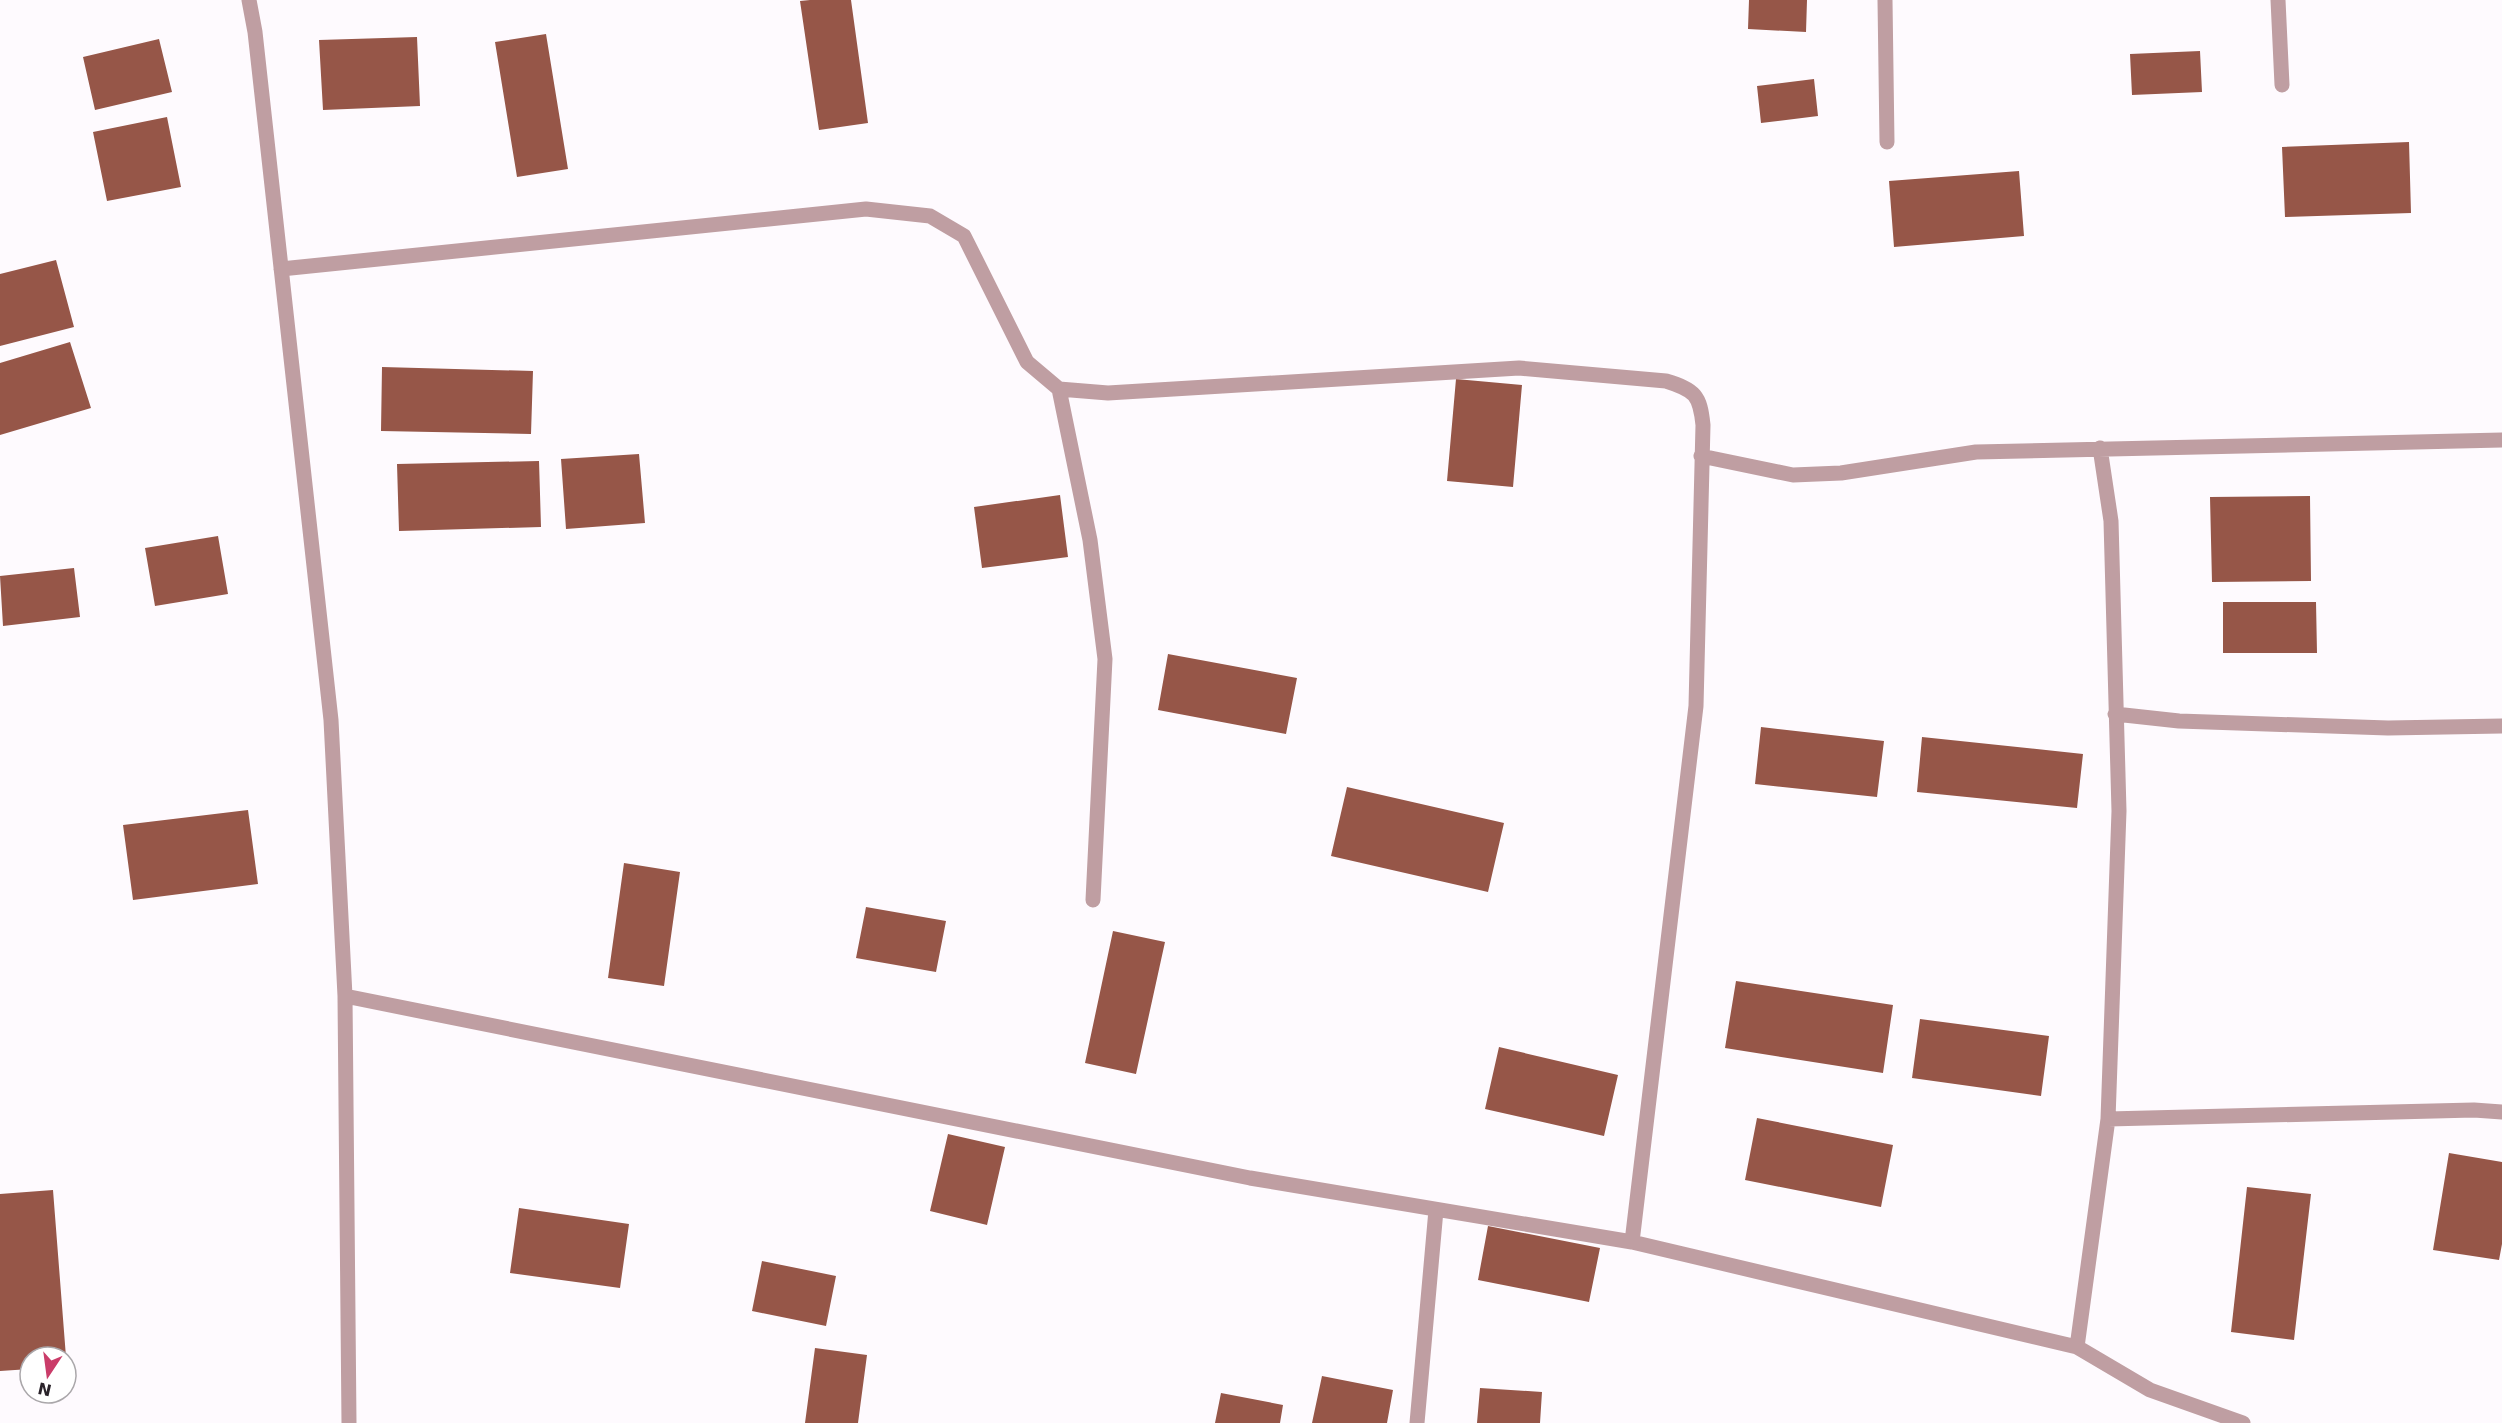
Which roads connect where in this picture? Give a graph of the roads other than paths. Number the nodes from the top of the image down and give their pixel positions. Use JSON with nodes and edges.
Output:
{"nodes":[{"id":1,"x":249,"y":0,"type":"edge"},
{"id":2,"x":1885,"y":0,"type":"edge"},
{"id":3,"x":2278,"y":0,"type":"edge"},
{"id":4,"x":2283,"y":85,"type":"dead end"},
{"id":5,"x":1887,"y":142,"type":"dead end"},
{"id":6,"x":281,"y":269,"type":"junction"},
{"id":7,"x":1059,"y":389,"type":"junction"},
{"id":8,"x":2502,"y":440,"type":"edge"},
{"id":9,"x":2100,"y":448,"type":"junction"},
{"id":10,"x":1701,"y":456,"type":"junction"},
{"id":11,"x":2115,"y":714,"type":"junction"},
{"id":12,"x":2502,"y":726,"type":"edge"},
{"id":13,"x":1092,"y":900,"type":"dead end"},
{"id":14,"x":345,"y":996,"type":"junction"},
{"id":15,"x":2502,"y":1112,"type":"edge"},
{"id":16,"x":2108,"y":1119,"type":"junction"},
{"id":17,"x":1436,"y":1210,"type":"junction"},
{"id":18,"x":1632,"y":1242,"type":"junction"},
{"id":19,"x":2077,"y":1347,"type":"junction"},
{"id":20,"x":349,"y":1423,"type":"edge"},
{"id":21,"x":1417,"y":1423,"type":"edge"},
{"id":22,"x":2243,"y":1423,"type":"edge"}],
"edges":[{"from":1,"to":6,"type":"street"},
{"from":2,"to":5,"type":"street"},
{"from":3,"to":4,"type":"street"},
{"from":6,"to":7,"type":"street"},
{"from":6,"to":14,"type":"street"},
{"from":7,"to":10,"type":"street"},
{"from":7,"to":13,"type":"street"},
{"from":8,"to":9,"type":"street"},
{"from":9,"to":10,"type":"street"},
{"from":9,"to":11,"type":"street"},
{"from":10,"to":18,"type":"street"},
{"from":11,"to":12,"type":"street"},
{"from":11,"to":16,"type":"street"},
{"from":14,"to":17,"type":"street"},
{"from":14,"to":20,"type":"street"},
{"from":15,"to":16,"type":"street"},
{"from":16,"to":19,"type":"street"},
{"from":17,"to":18,"type":"street"},
{"from":17,"to":21,"type":"street"},
{"from":18,"to":19,"type":"street"},
{"from":19,"to":22,"type":"street"}]}
